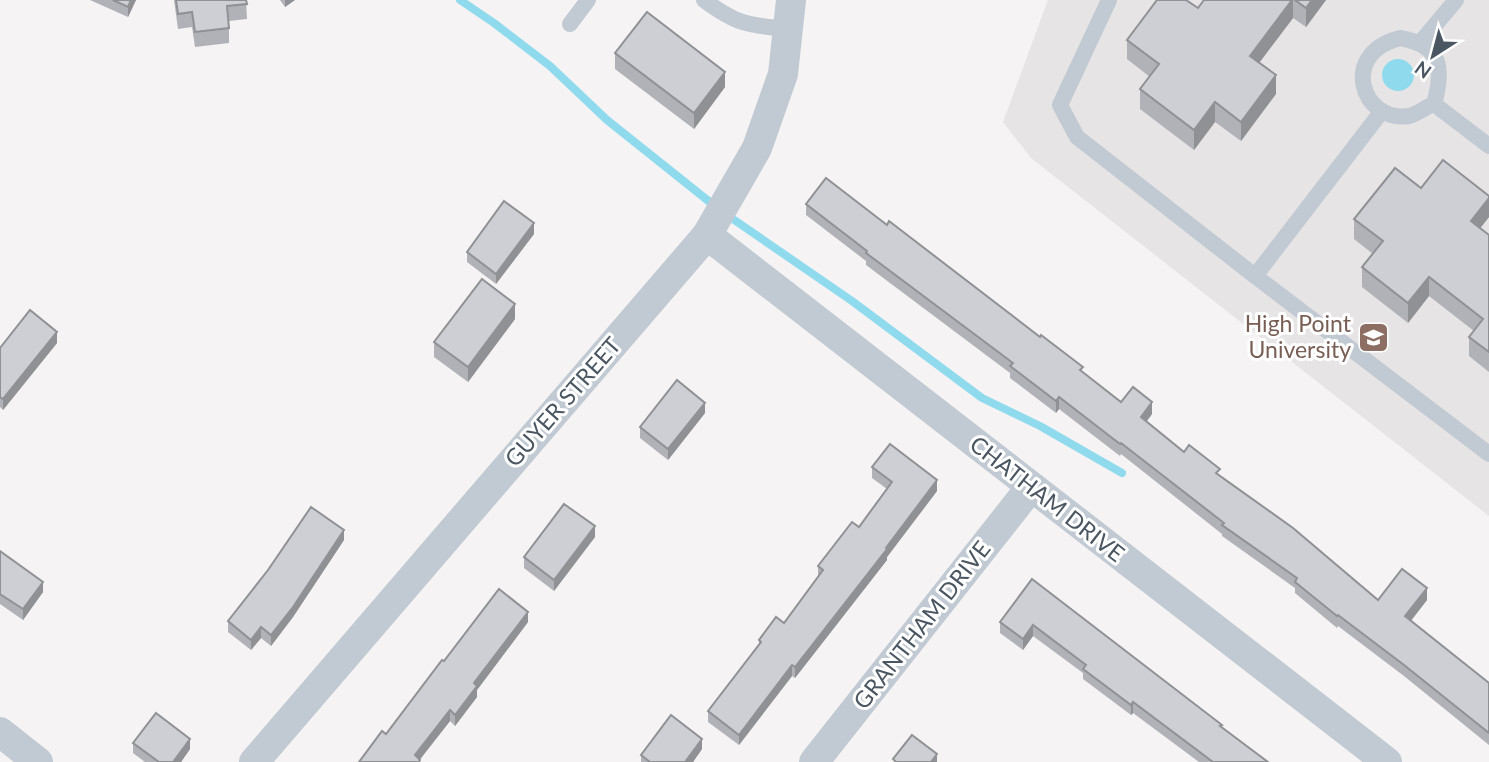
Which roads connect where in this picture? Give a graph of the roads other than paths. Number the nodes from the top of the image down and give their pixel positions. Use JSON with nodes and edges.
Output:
{"nodes":[{"id":1,"x":588,"y":0,"type":"edge"},
{"id":2,"x":704,"y":0,"type":"edge"},
{"id":3,"x":1109,"y":0,"type":"edge"},
{"id":4,"x":1456,"y":0,"type":"edge"},
{"id":5,"x":790,"y":15,"type":"edge"},
{"id":6,"x":570,"y":24,"type":"dead end"},
{"id":7,"x":1420,"y":43,"type":"junction"},
{"id":8,"x":1434,"y":104,"type":"junction"},
{"id":9,"x":1382,"y":111,"type":"junction"},
{"id":10,"x":1489,"y":146,"type":"edge"},
{"id":11,"x":707,"y":235,"type":"junction"},
{"id":12,"x":1255,"y":276,"type":"junction"},
{"id":13,"x":1489,"y":454,"type":"edge"},
{"id":14,"x":1031,"y":487,"type":"junction"},
{"id":15,"x":0,"y":732,"type":"edge"},
{"id":16,"x":38,"y":762,"type":"edge"},
{"id":17,"x":254,"y":762,"type":"edge"},
{"id":18,"x":814,"y":762,"type":"edge"},
{"id":19,"x":1387,"y":762,"type":"edge"}],
"edges":[{"from":1,"to":6,"type":"lane"},
{"from":2,"to":5,"type":"lane"},
{"from":3,"to":12,"type":"lane"},
{"from":4,"to":7,"type":"lane"},
{"from":5,"to":11,"type":"street","name":"GUYER STREET"},
{"from":7,"to":8,"type":"lane"},
{"from":7,"to":9,"type":"lane"},
{"from":8,"to":9,"type":"lane"},
{"from":8,"to":10,"type":"lane"},
{"from":9,"to":12,"type":"lane"},
{"from":11,"to":14,"type":"street","name":"CHATHAM DRIVE"},
{"from":11,"to":17,"type":"street","name":"GUYER STREET"},
{"from":12,"to":13,"type":"lane"},
{"from":14,"to":18,"type":"street","name":"GRANTHAM DRIVE"},
{"from":14,"to":19,"type":"street","name":"CHATHAM DRIVE"},
{"from":15,"to":16,"type":"street"}]}
